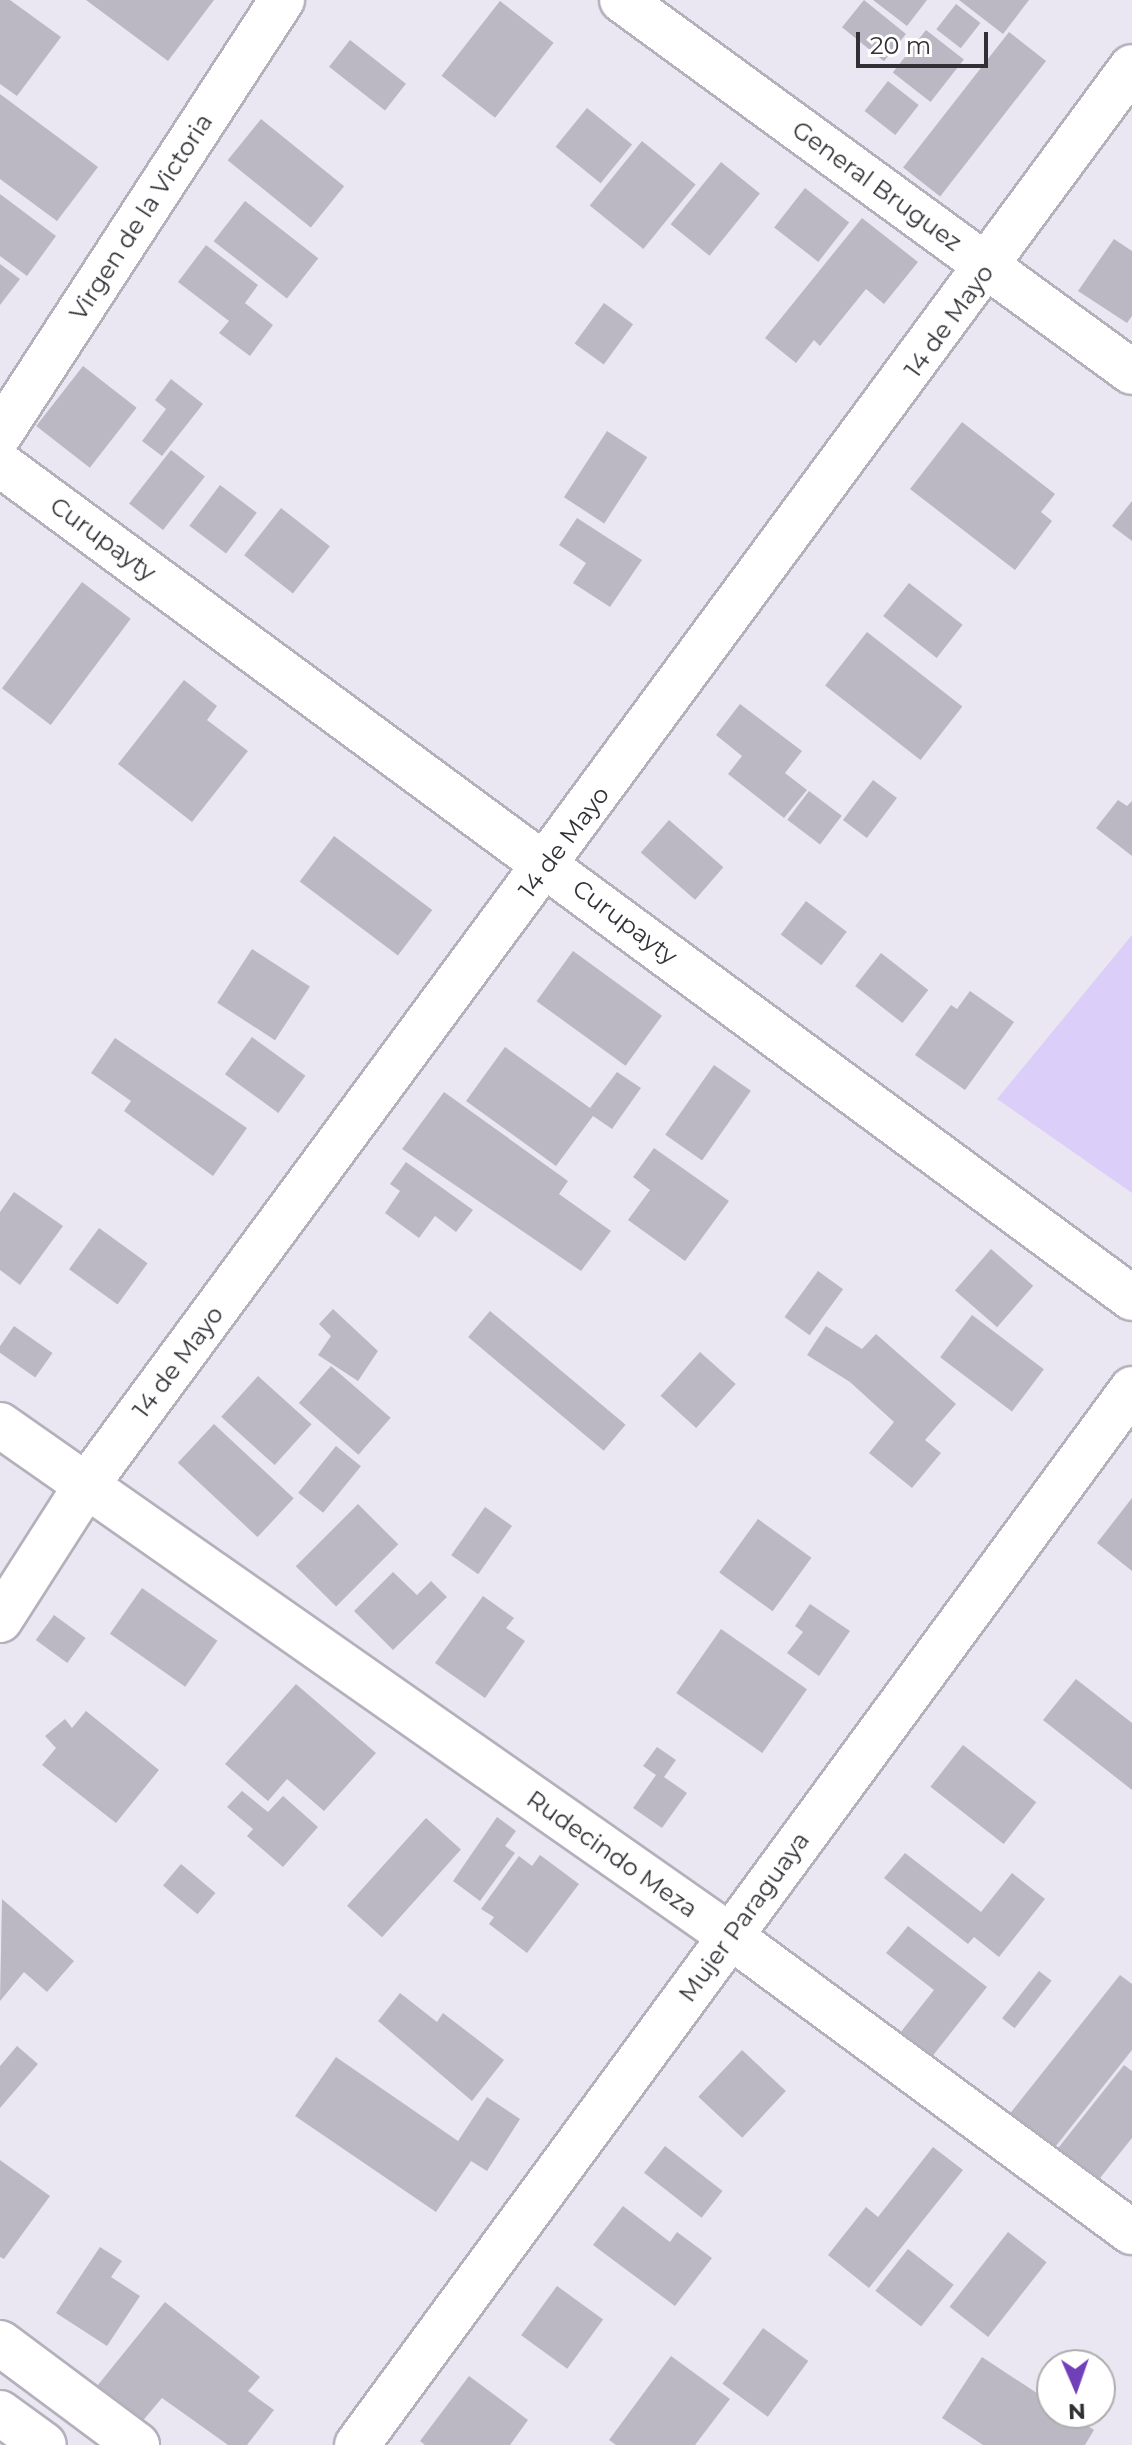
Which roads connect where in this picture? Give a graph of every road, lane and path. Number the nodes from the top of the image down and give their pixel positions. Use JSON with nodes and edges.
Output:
{"nodes":[{"id":1,"x":282,"y":0,"type":"edge"},
{"id":2,"x":622,"y":0,"type":"edge"},
{"id":3,"x":1132,"y":67,"type":"edge"},
{"id":4,"x":988,"y":268,"type":"junction"},
{"id":5,"x":1132,"y":372,"type":"edge"},
{"id":6,"x":0,"y":434,"type":"edge"},
{"id":7,"x":0,"y":464,"type":"edge"},
{"id":8,"x":547,"y":864,"type":"junction"},
{"id":9,"x":1132,"y":1298,"type":"edge"},
{"id":10,"x":1132,"y":1389,"type":"edge"},
{"id":11,"x":0,"y":1425,"type":"edge"},
{"id":12,"x":85,"y":1487,"type":"junction"},
{"id":13,"x":0,"y":1620,"type":"edge"},
{"id":14,"x":730,"y":1936,"type":"junction"},
{"id":15,"x":1132,"y":2232,"type":"edge"},
{"id":16,"x":0,"y":2343,"type":"edge"},
{"id":17,"x":0,"y":2413,"type":"edge"},
{"id":18,"x":44,"y":2445,"type":"edge"},
{"id":19,"x":137,"y":2445,"type":"edge"},
{"id":20,"x":357,"y":2445,"type":"edge"}],
"edges":[{"from":1,"to":6,"type":"street","name":"Virgen de la Victoria"},
{"from":2,"to":4,"type":"street","name":"General Bruguez"},
{"from":3,"to":4,"type":"street","name":"14 de Mayo"},
{"from":4,"to":5,"type":"street","name":"General Bruguez"},
{"from":4,"to":8,"type":"street","name":"14 de Mayo"},
{"from":7,"to":8,"type":"street","name":"Curupayty"},
{"from":8,"to":9,"type":"street","name":"Curupayty"},
{"from":8,"to":12,"type":"street","name":"14 de Mayo"},
{"from":10,"to":14,"type":"street","name":"Mujer Paraguaya"},
{"from":11,"to":12,"type":"street","name":"Rudecindo Meza"},
{"from":12,"to":13,"type":"street","name":"14 de Mayo"},
{"from":12,"to":14,"type":"street","name":"Rudecindo Meza"},
{"from":14,"to":15,"type":"street","name":"Rudecindo Meza"},
{"from":14,"to":20,"type":"street","name":"Mujer Paraguaya"},
{"from":16,"to":19,"type":"street"},
{"from":17,"to":18,"type":"street"}]}
